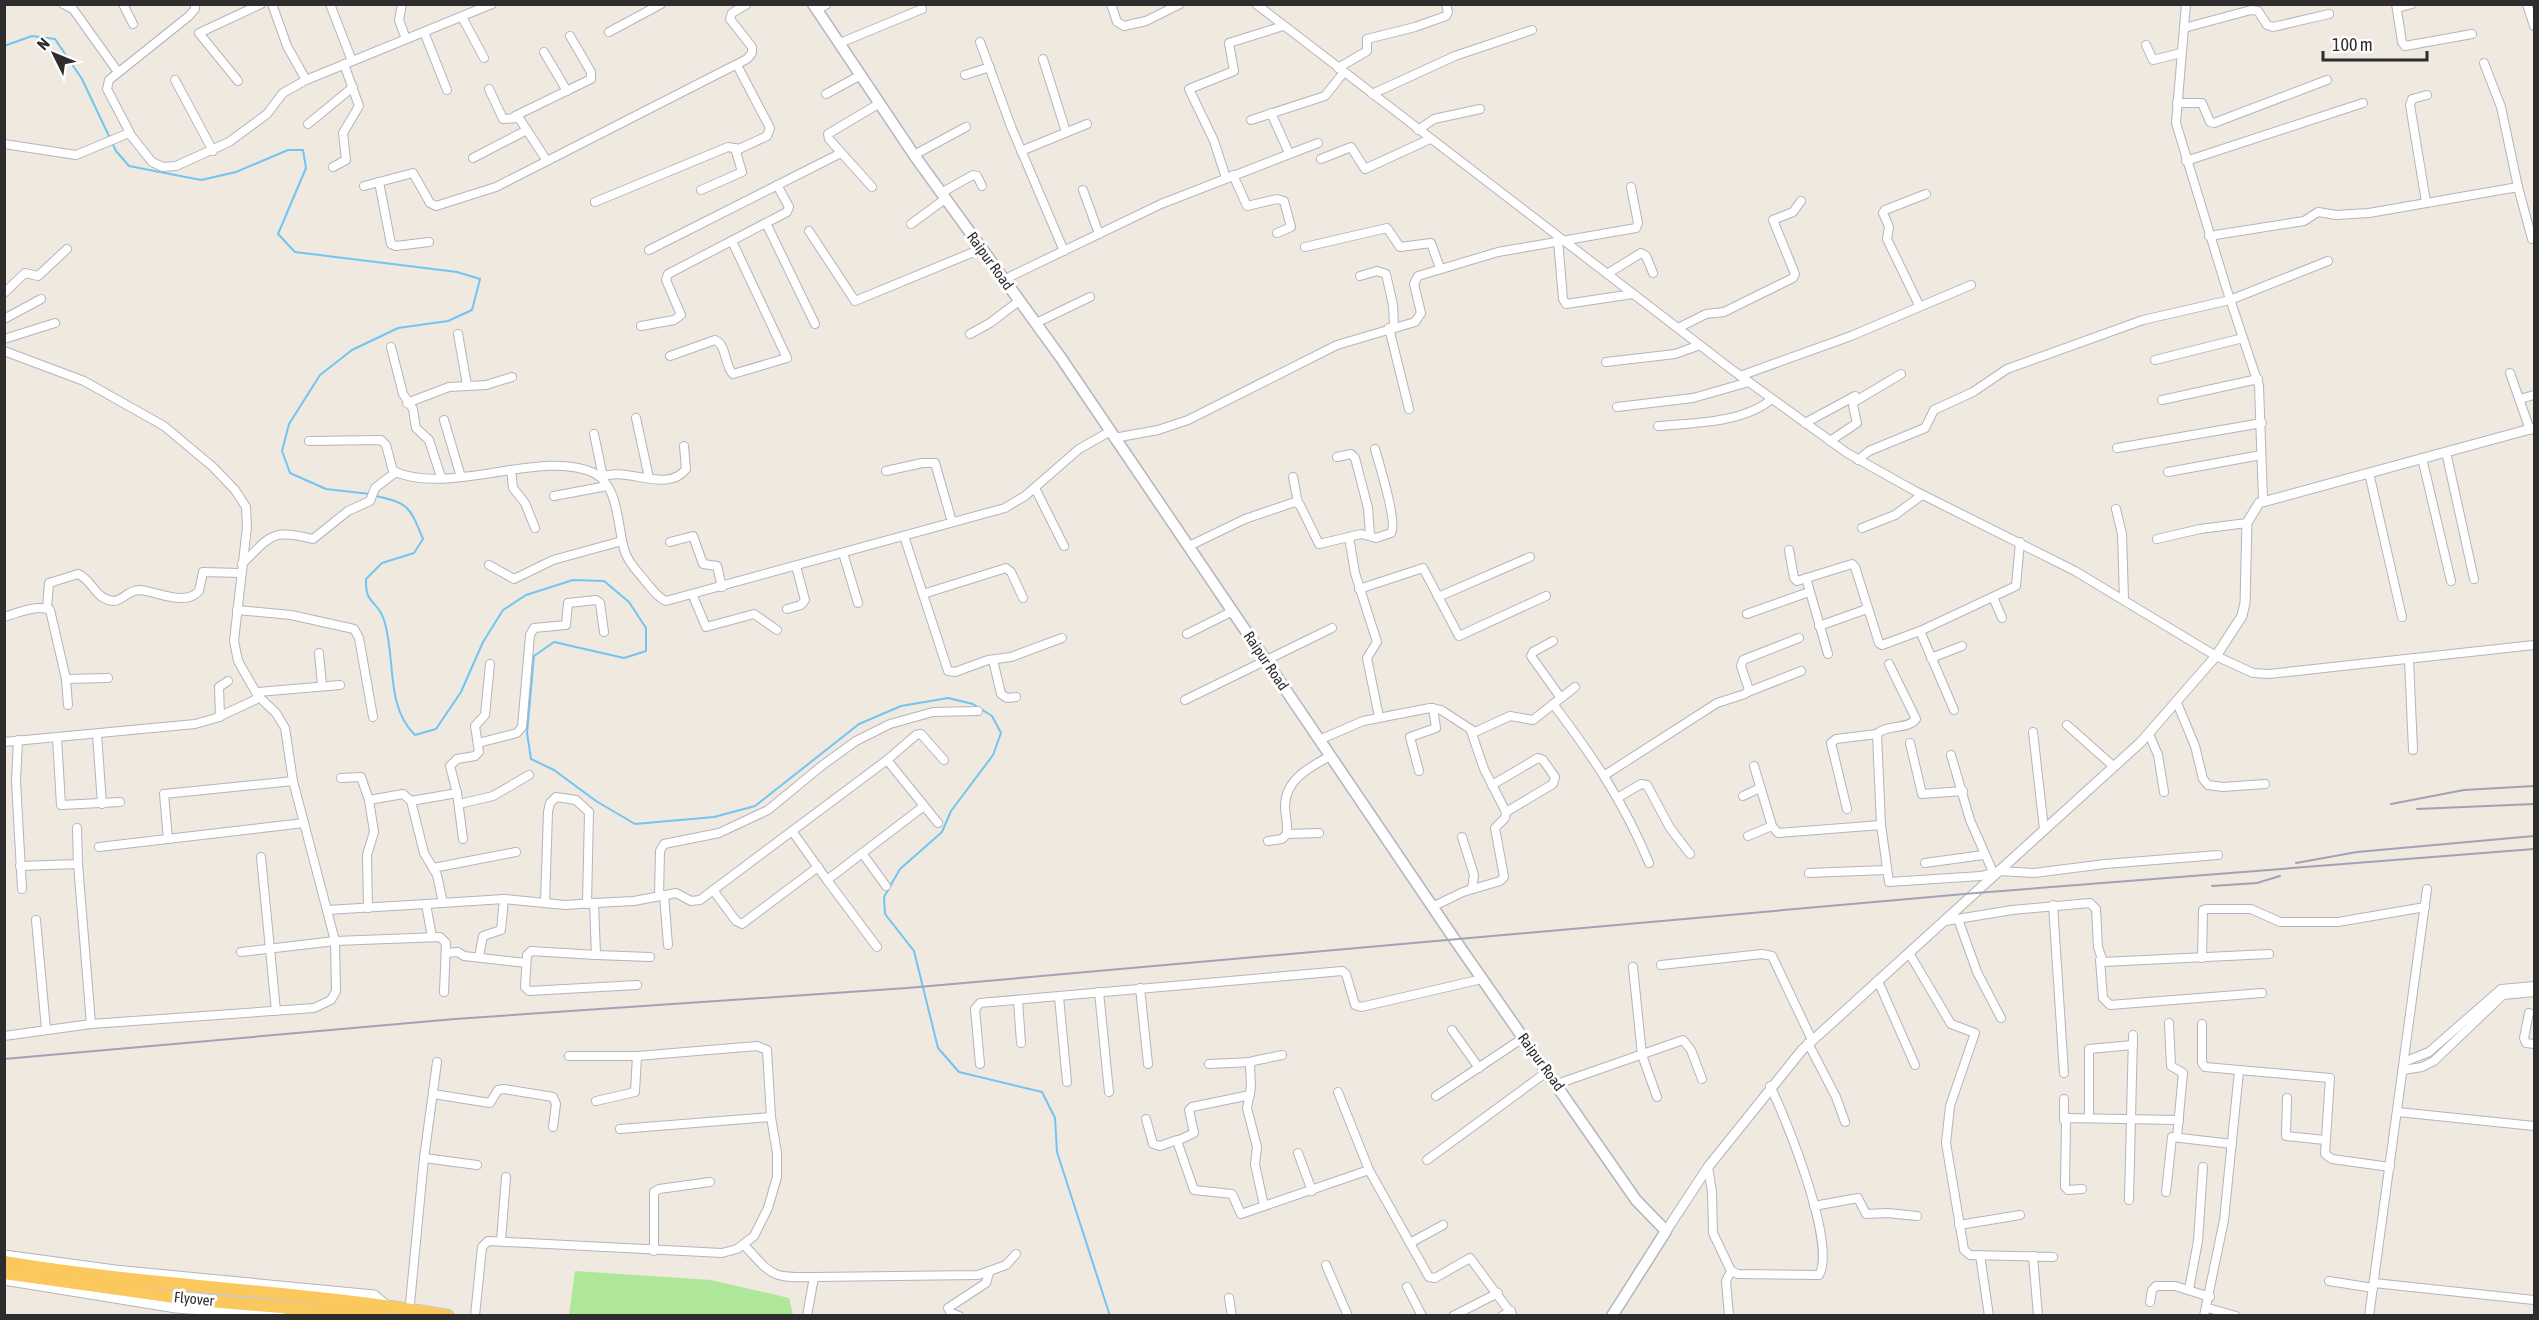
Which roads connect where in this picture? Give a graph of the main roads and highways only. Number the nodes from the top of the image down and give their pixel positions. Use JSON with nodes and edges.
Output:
{"nodes":[{"id":1,"x":819,"y":6,"type":"edge"},
{"id":2,"x":5,"y":1263,"type":"edge"},
{"id":3,"x":386,"y":1310,"type":"edge"},
{"id":4,"x":408,"y":1311,"type":"edge"},
{"id":5,"x":448,"y":1316,"type":"edge"},
{"id":6,"x":1612,"y":1316,"type":"edge"}],
"edges":[{"from":1,"to":6,"type":"main road","name":"Raipur Road"},
{"from":2,"to":3,"type":"highway","name":"Flyover"},
{"from":2,"to":3,"type":"highway","name":"Flyover"},
{"from":3,"to":4,"type":"highway"},
{"from":4,"to":5,"type":"highway"}]}
